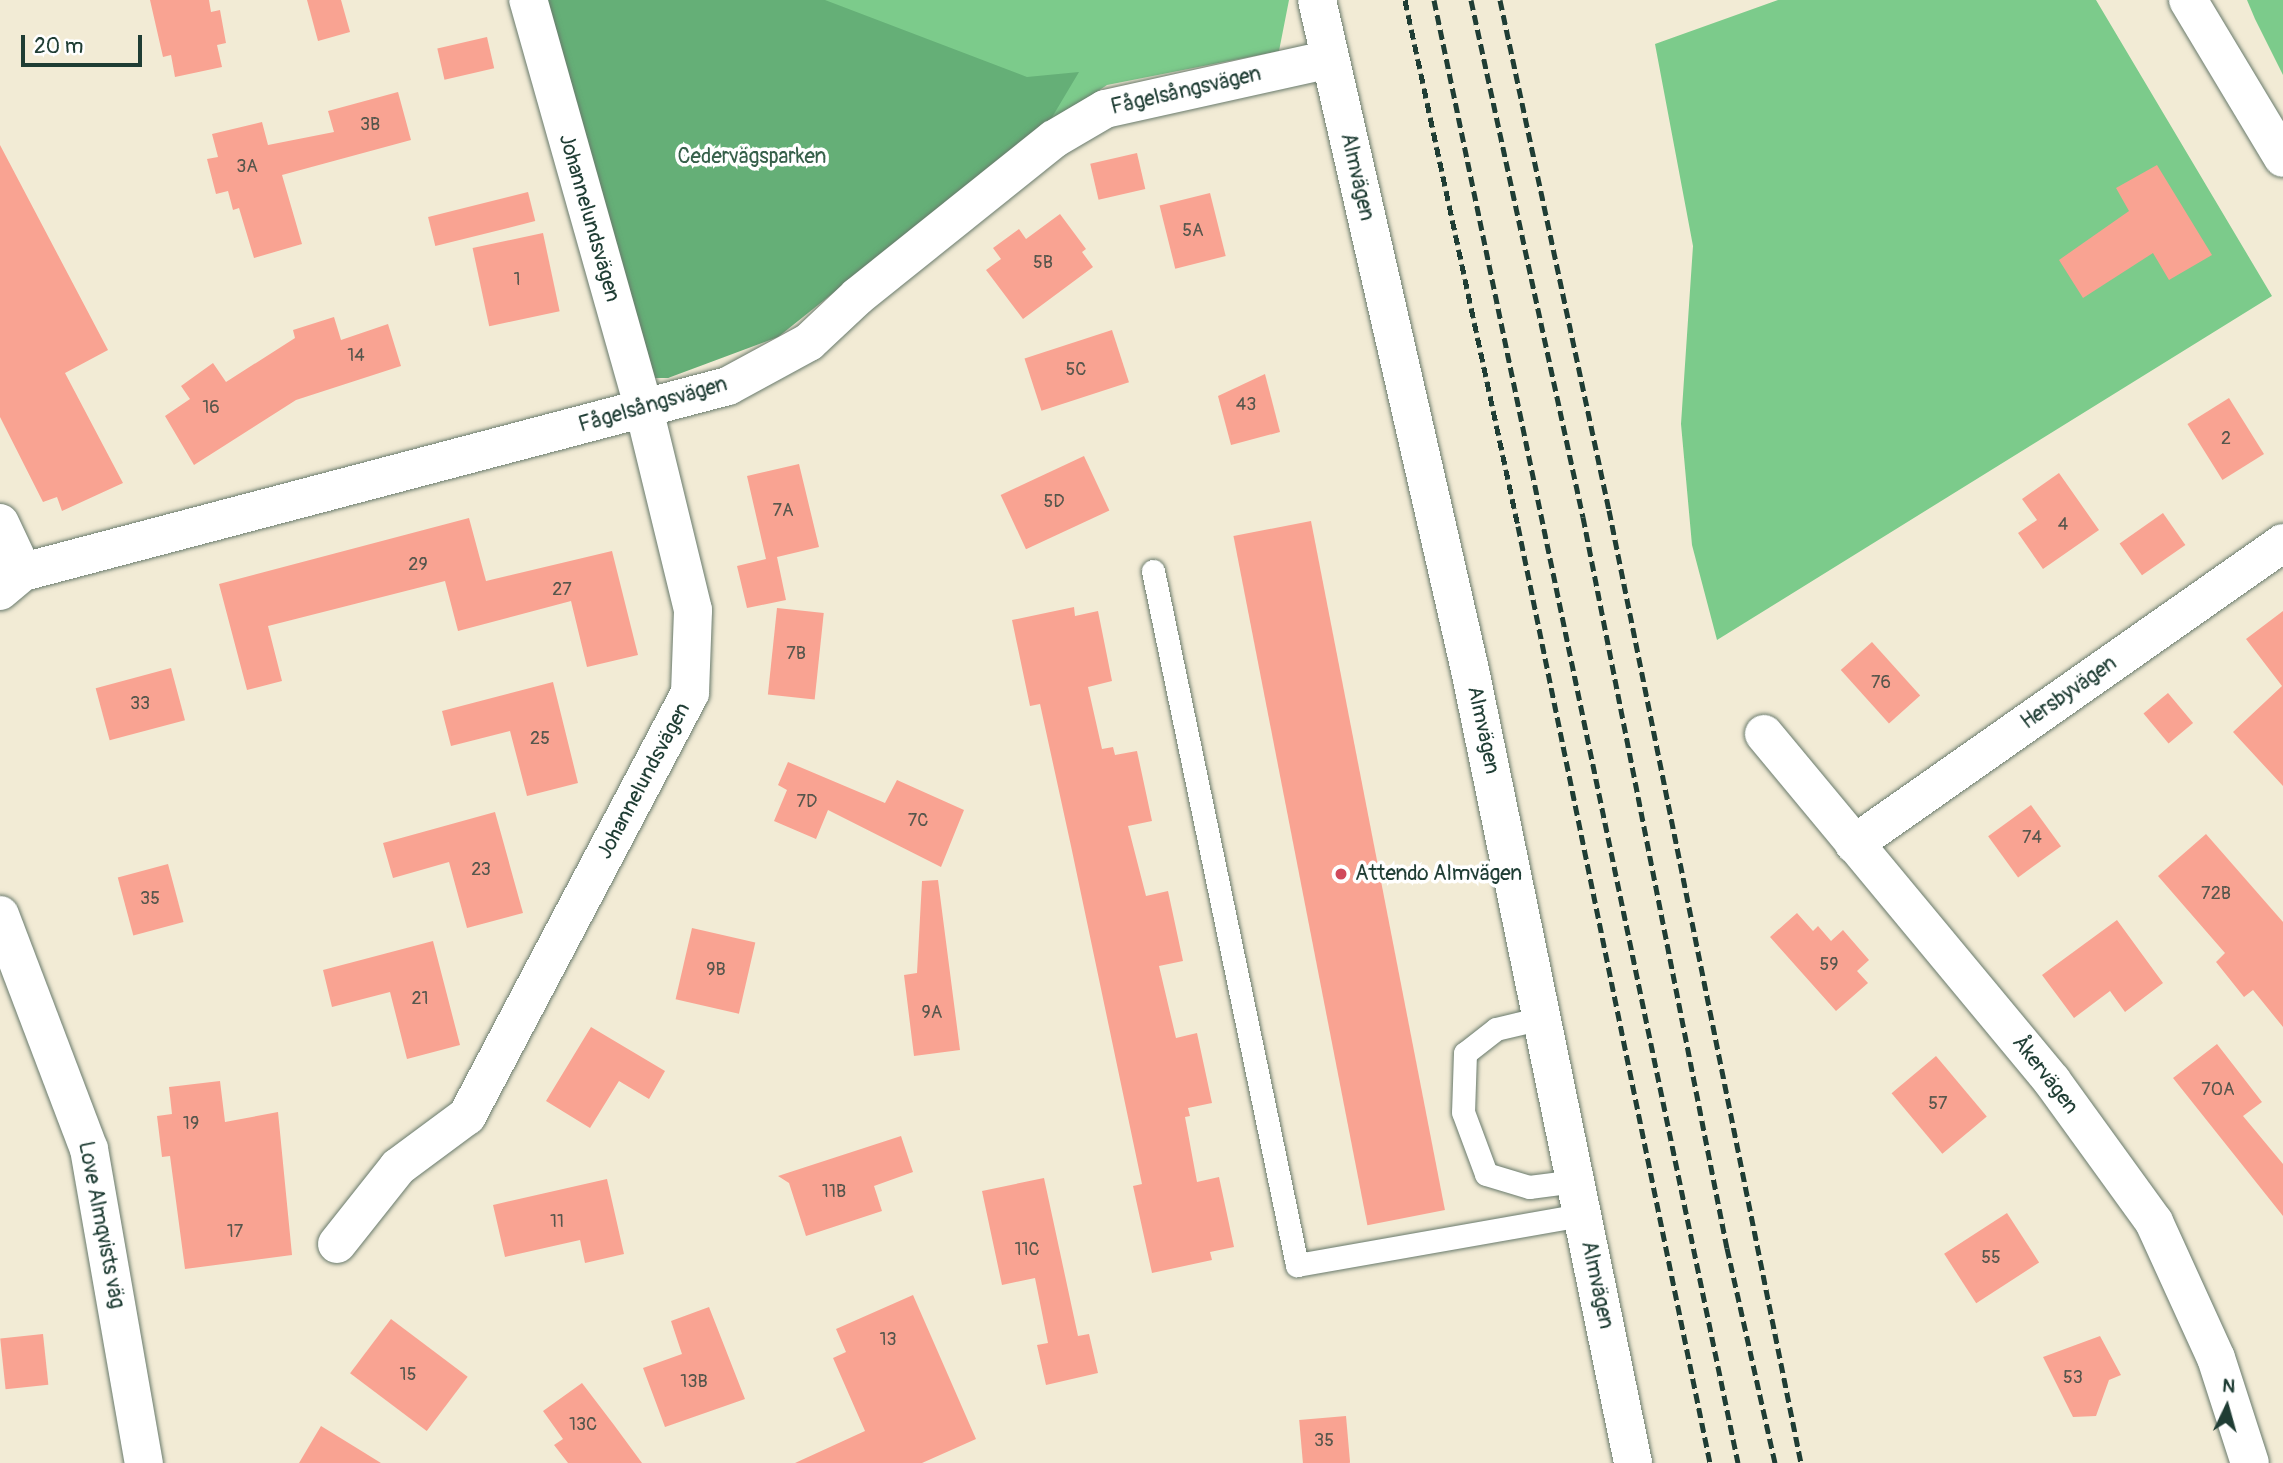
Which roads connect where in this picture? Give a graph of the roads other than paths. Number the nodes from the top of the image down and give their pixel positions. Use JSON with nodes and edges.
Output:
{"nodes":[{"id":1,"x":528,"y":0,"type":"edge"},
{"id":2,"x":1317,"y":0,"type":"edge"},
{"id":3,"x":2188,"y":0,"type":"edge"},
{"id":4,"x":1330,"y":59,"type":"junction"},
{"id":5,"x":2283,"y":158,"type":"edge"},
{"id":6,"x":644,"y":409,"type":"junction"},
{"id":7,"x":0,"y":523,"type":"edge"},
{"id":8,"x":2283,"y":543,"type":"edge"},
{"id":9,"x":1153,"y":571,"type":"dead end"},
{"id":10,"x":12,"y":581,"type":"edge"},
{"id":11,"x":1764,"y":734,"type":"dead end"},
{"id":12,"x":1854,"y":844,"type":"junction"},
{"id":13,"x":0,"y":915,"type":"edge"},
{"id":14,"x":1542,"y":1018,"type":"junction"},
{"id":15,"x":1579,"y":1198,"type":"junction"},
{"id":16,"x":337,"y":1244,"type":"dead end"},
{"id":17,"x":144,"y":1463,"type":"edge"},
{"id":18,"x":1633,"y":1463,"type":"edge"},
{"id":19,"x":2250,"y":1463,"type":"edge"}],
"edges":[{"from":1,"to":6,"type":"street","name":"Johannelundsvägen"},
{"from":2,"to":4,"type":"street","name":"Almvägen"},
{"from":3,"to":5,"type":"street"},
{"from":4,"to":6,"type":"street","name":"Fågelsångsvägen"},
{"from":4,"to":14,"type":"street","name":"Almvägen"},
{"from":6,"to":10,"type":"street","name":"Fågelsångsvägen"},
{"from":6,"to":16,"type":"street","name":"Johannelundsvägen"},
{"from":7,"to":10,"type":"street","name":"Fågelsångsvägen"},
{"from":8,"to":12,"type":"street","name":"Hersbyvägen"},
{"from":9,"to":15,"type":"lane"},
{"from":11,"to":12,"type":"street","name":"Åkervägen"},
{"from":12,"to":19,"type":"street","name":"Åkervägen"},
{"from":13,"to":17,"type":"street","name":"Love Almqvists väg"},
{"from":14,"to":15,"type":"street","name":"Almvägen"},
{"from":14,"to":15,"type":"lane"},
{"from":15,"to":18,"type":"street","name":"Almvägen"}]}
